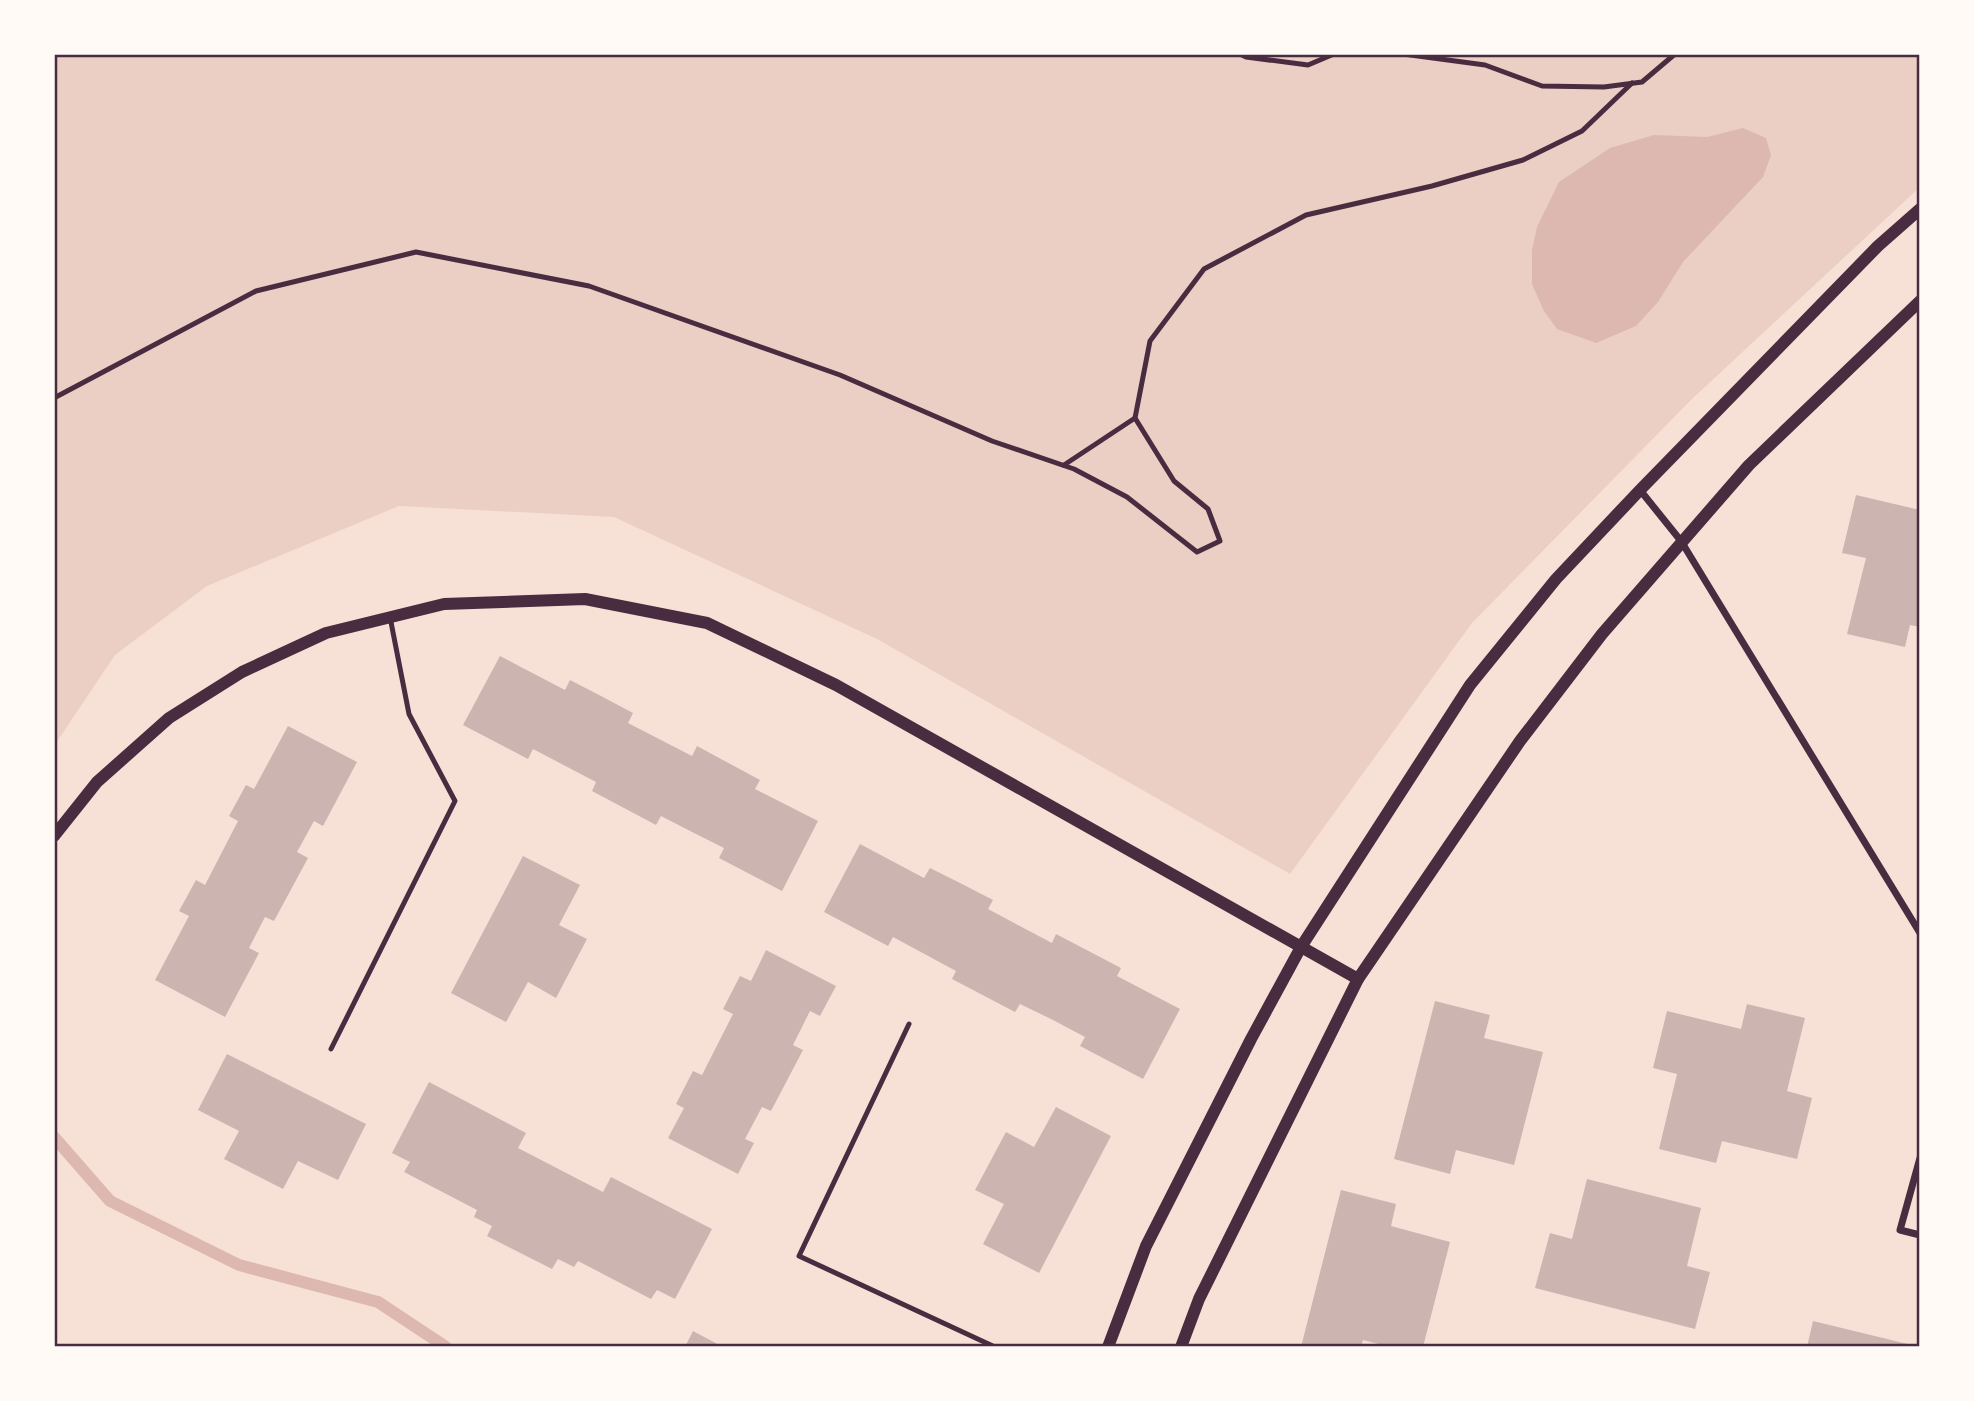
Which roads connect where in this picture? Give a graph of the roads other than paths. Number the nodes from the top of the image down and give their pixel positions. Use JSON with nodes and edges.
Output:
{"nodes":[{"id":1,"x":1240,"y":54,"type":"edge"},
{"id":2,"x":1334,"y":54,"type":"edge"},
{"id":3,"x":1402,"y":54,"type":"edge"},
{"id":4,"x":1675,"y":54,"type":"edge"},
{"id":5,"x":1632,"y":83,"type":"junction"},
{"id":6,"x":1920,"y":208,"type":"edge"},
{"id":7,"x":1920,"y":301,"type":"edge"},
{"id":8,"x":54,"y":398,"type":"edge"},
{"id":9,"x":1135,"y":418,"type":"junction"},
{"id":10,"x":1064,"y":465,"type":"junction"},
{"id":11,"x":1640,"y":490,"type":"junction"},
{"id":12,"x":1681,"y":541,"type":"junction"},
{"id":13,"x":390,"y":617,"type":"junction"},
{"id":14,"x":54,"y":835,"type":"edge"},
{"id":15,"x":1920,"y":933,"type":"edge"},
{"id":16,"x":1301,"y":947,"type":"junction"},
{"id":17,"x":1358,"y":979,"type":"junction"},
{"id":18,"x":909,"y":1024,"type":"dead end"},
{"id":19,"x":331,"y":1049,"type":"dead end"},
{"id":20,"x":1920,"y":1158,"type":"edge"},
{"id":21,"x":1920,"y":1235,"type":"edge"},
{"id":22,"x":995,"y":1347,"type":"edge"},
{"id":23,"x":1108,"y":1347,"type":"edge"},
{"id":24,"x":1181,"y":1347,"type":"edge"}],
"edges":[{"from":1,"to":2,"type":"lane"},
{"from":3,"to":5,"type":"lane"},
{"from":4,"to":5,"type":"lane"},
{"from":5,"to":9,"type":"lane"},
{"from":6,"to":11,"type":"street"},
{"from":7,"to":12,"type":"street"},
{"from":8,"to":10,"type":"lane"},
{"from":9,"to":10,"type":"lane"},
{"from":9,"to":10,"type":"lane"},
{"from":11,"to":12,"type":"street"},
{"from":11,"to":16,"type":"street"},
{"from":12,"to":15,"type":"street"},
{"from":12,"to":17,"type":"street"},
{"from":13,"to":14,"type":"street"},
{"from":13,"to":16,"type":"street"},
{"from":13,"to":19,"type":"lane"},
{"from":16,"to":17,"type":"street"},
{"from":16,"to":23,"type":"street"},
{"from":17,"to":24,"type":"street"},
{"from":18,"to":22,"type":"lane"},
{"from":20,"to":21,"type":"street"}]}
